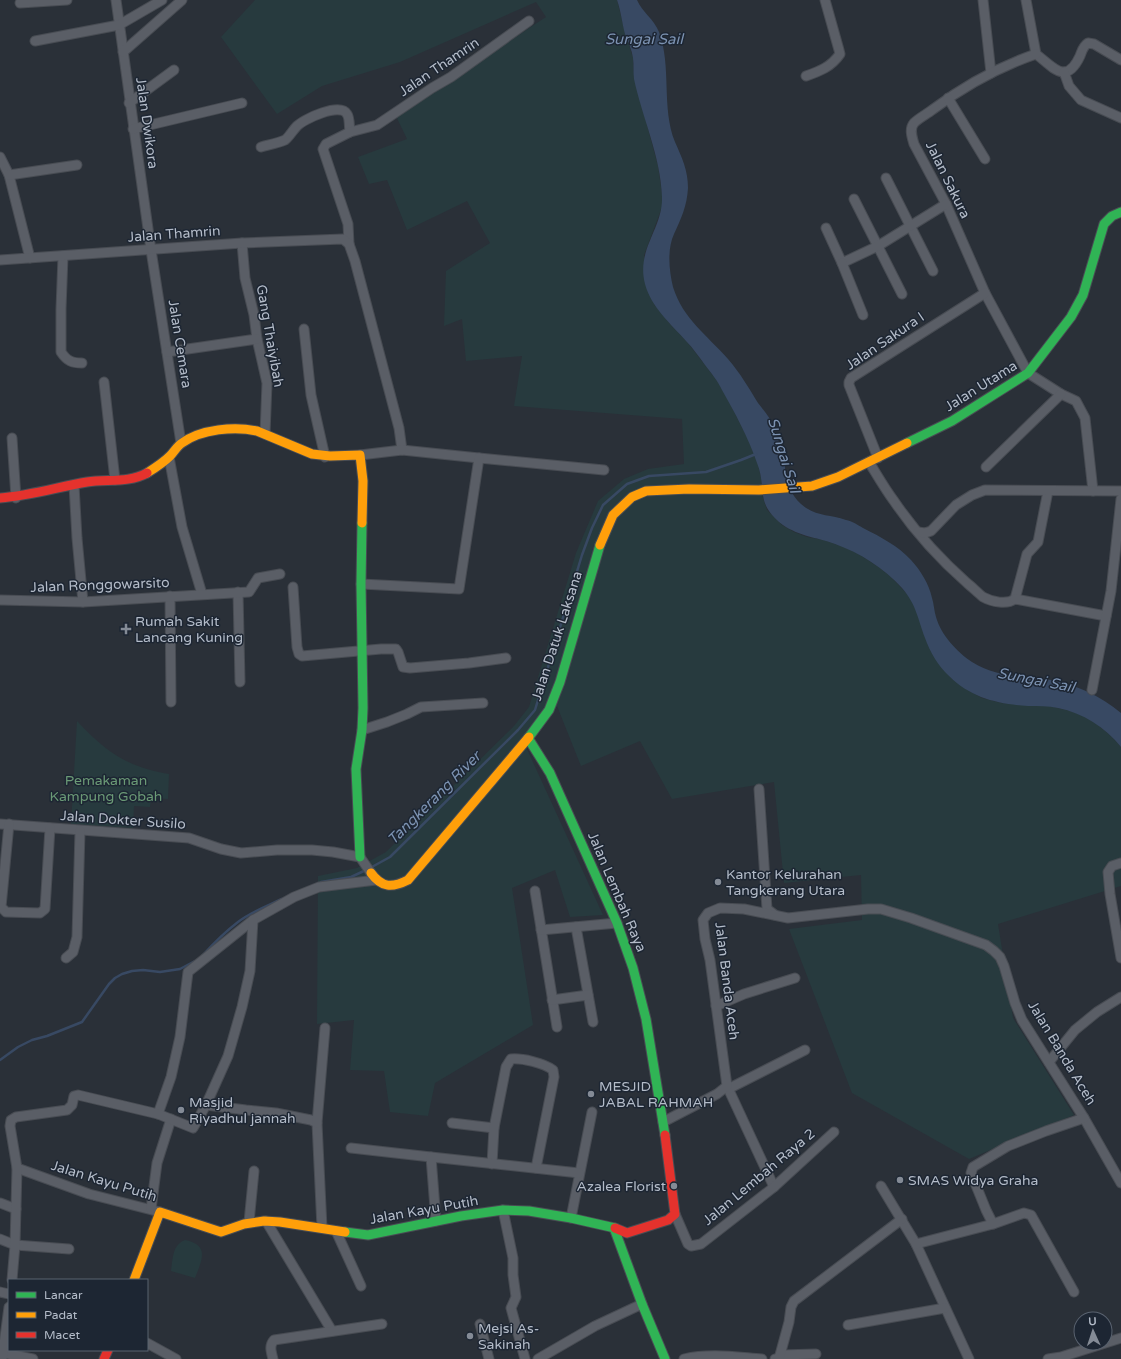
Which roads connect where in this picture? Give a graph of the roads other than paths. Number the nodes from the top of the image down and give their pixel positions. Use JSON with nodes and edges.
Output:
{"nodes":[{"id":1,"x":67,"y":0,"type":"edge"},
{"id":2,"x":116,"y":0,"type":"edge"},
{"id":3,"x":162,"y":0,"type":"edge"},
{"id":4,"x":182,"y":0,"type":"edge"},
{"id":5,"x":825,"y":0,"type":"edge"},
{"id":6,"x":983,"y":0,"type":"edge"},
{"id":7,"x":1026,"y":0,"type":"edge"},
{"id":8,"x":20,"y":3,"type":"dead end"},
{"id":9,"x":529,"y":21,"type":"dead end"},
{"id":10,"x":119,"y":25,"type":"junction"},
{"id":11,"x":35,"y":40,"type":"dead end"},
{"id":12,"x":123,"y":52,"type":"junction"},
{"id":13,"x":1036,"y":54,"type":"junction"},
{"id":14,"x":1121,"y":60,"type":"edge"},
{"id":15,"x":174,"y":70,"type":"dead end"},
{"id":16,"x":1064,"y":72,"type":"junction"},
{"id":17,"x":991,"y":73,"type":"junction"},
{"id":18,"x":806,"y":76,"type":"dead end"},
{"id":19,"x":948,"y":98,"type":"junction"},
{"id":20,"x":129,"y":103,"type":"junction"},
{"id":21,"x":242,"y":103,"type":"dead end"},
{"id":22,"x":1121,"y":118,"type":"edge"},
{"id":23,"x":133,"y":129,"type":"junction"},
{"id":24,"x":350,"y":132,"type":"junction"},
{"id":25,"x":261,"y":147,"type":"dead end"},
{"id":26,"x":0,"y":157,"type":"edge"},
{"id":27,"x":985,"y":159,"type":"dead end"},
{"id":28,"x":77,"y":165,"type":"dead end"},
{"id":29,"x":9,"y":175,"type":"junction"},
{"id":30,"x":886,"y":178,"type":"dead end"},
{"id":31,"x":854,"y":199,"type":"dead end"},
{"id":32,"x":946,"y":204,"type":"junction"},
{"id":33,"x":1121,"y":212,"type":"edge"},
{"id":34,"x":910,"y":226,"type":"junction"},
{"id":35,"x":826,"y":228,"type":"dead end"},
{"id":36,"x":242,"y":243,"type":"junction"},
{"id":37,"x":349,"y":244,"type":"junction"},
{"id":38,"x":878,"y":246,"type":"junction"},
{"id":39,"x":151,"y":250,"type":"junction"},
{"id":40,"x":64,"y":256,"type":"junction"},
{"id":41,"x":30,"y":258,"type":"junction"},
{"id":42,"x":0,"y":260,"type":"edge"},
{"id":43,"x":842,"y":263,"type":"junction"},
{"id":44,"x":933,"y":271,"type":"dead end"},
{"id":45,"x":985,"y":293,"type":"junction"},
{"id":46,"x":902,"y":294,"type":"dead end"},
{"id":47,"x":863,"y":315,"type":"dead end"},
{"id":48,"x":304,"y":329,"type":"dead end"},
{"id":49,"x":256,"y":338,"type":"junction"},
{"id":50,"x":167,"y":352,"type":"junction"},
{"id":51,"x":82,"y":363,"type":"dead end"},
{"id":52,"x":1028,"y":373,"type":"junction"},
{"id":53,"x":104,"y":382,"type":"dead end"},
{"id":54,"x":1061,"y":394,"type":"junction"},
{"id":55,"x":265,"y":434,"type":"junction"},
{"id":56,"x":12,"y":438,"type":"dead end"},
{"id":57,"x":181,"y":443,"type":"junction"},
{"id":58,"x":402,"y":450,"type":"junction"},
{"id":59,"x":360,"y":455,"type":"junction"},
{"id":60,"x":169,"y":457,"type":"junction"},
{"id":61,"x":325,"y":457,"type":"junction"},
{"id":62,"x":479,"y":458,"type":"junction"},
{"id":63,"x":873,"y":460,"type":"junction"},
{"id":64,"x":986,"y":467,"type":"dead end"},
{"id":65,"x":604,"y":470,"type":"dead end"},
{"id":66,"x":115,"y":480,"type":"junction"},
{"id":67,"x":74,"y":485,"type":"junction"},
{"id":68,"x":795,"y":488,"type":"joint"},
{"id":69,"x":1048,"y":490,"type":"junction"},
{"id":70,"x":1093,"y":491,"type":"junction"},
{"id":71,"x":1121,"y":491,"type":"edge"},
{"id":72,"x":0,"y":498,"type":"edge"},
{"id":73,"x":16,"y":498,"type":"junction"},
{"id":74,"x":1121,"y":499,"type":"edge"},
{"id":75,"x":918,"y":532,"type":"junction"},
{"id":76,"x":280,"y":574,"type":"dead end"},
{"id":77,"x":361,"y":584,"type":"junction"},
{"id":78,"x":293,"y":587,"type":"dead end"},
{"id":79,"x":238,"y":592,"type":"junction"},
{"id":80,"x":202,"y":594,"type":"junction"},
{"id":81,"x":170,"y":596,"type":"junction"},
{"id":82,"x":1015,"y":599,"type":"junction"},
{"id":83,"x":0,"y":600,"type":"edge"},
{"id":84,"x":83,"y":602,"type":"junction"},
{"id":85,"x":1106,"y":616,"type":"junction"},
{"id":86,"x":363,"y":651,"type":"junction"},
{"id":87,"x":506,"y":658,"type":"dead end"},
{"id":88,"x":240,"y":682,"type":"dead end"},
{"id":89,"x":1092,"y":690,"type":"dead end"},
{"id":90,"x":171,"y":702,"type":"dead end"},
{"id":91,"x":483,"y":703,"type":"dead end"},
{"id":92,"x":362,"y":730,"type":"junction"},
{"id":93,"x":528,"y":738,"type":"junction"},
{"id":94,"x":759,"y":789,"type":"dead end"},
{"id":95,"x":5,"y":824,"type":"edge"},
{"id":96,"x":50,"y":828,"type":"junction"},
{"id":97,"x":80,"y":831,"type":"junction"},
{"id":98,"x":361,"y":858,"type":"junction"},
{"id":99,"x":1121,"y":863,"type":"edge"},
{"id":100,"x":373,"y":877,"type":"junction"},
{"id":101,"x":535,"y":890,"type":"dead end"},
{"id":102,"x":775,"y":916,"type":"junction"},
{"id":103,"x":253,"y":920,"type":"junction"},
{"id":104,"x":617,"y":922,"type":"junction"},
{"id":105,"x":576,"y":927,"type":"junction"},
{"id":106,"x":541,"y":930,"type":"junction"},
{"id":107,"x":66,"y":958,"type":"dead end"},
{"id":108,"x":1121,"y":958,"type":"edge"},
{"id":109,"x":795,"y":978,"type":"dead end"},
{"id":110,"x":588,"y":995,"type":"junction"},
{"id":111,"x":1121,"y":997,"type":"edge"},
{"id":112,"x":552,"y":1000,"type":"junction"},
{"id":113,"x":716,"y":1006,"type":"junction"},
{"id":114,"x":593,"y":1022,"type":"dead end"},
{"id":115,"x":557,"y":1027,"type":"dead end"},
{"id":116,"x":325,"y":1028,"type":"dead end"},
{"id":117,"x":805,"y":1050,"type":"dead end"},
{"id":118,"x":1049,"y":1062,"type":"junction"},
{"id":119,"x":727,"y":1088,"type":"junction"},
{"id":120,"x":206,"y":1104,"type":"junction"},
{"id":121,"x":592,"y":1112,"type":"dead end"},
{"id":122,"x":158,"y":1114,"type":"junction"},
{"id":123,"x":1084,"y":1118,"type":"junction"},
{"id":124,"x":171,"y":1119,"type":"junction"},
{"id":125,"x":664,"y":1122,"type":"junction"},
{"id":126,"x":317,"y":1123,"type":"junction"},
{"id":127,"x":452,"y":1123,"type":"dead end"},
{"id":128,"x":494,"y":1128,"type":"junction"},
{"id":129,"x":834,"y":1132,"type":"dead end"},
{"id":130,"x":351,"y":1148,"type":"dead end"},
{"id":131,"x":431,"y":1157,"type":"junction"},
{"id":132,"x":492,"y":1164,"type":"junction"},
{"id":133,"x":18,"y":1168,"type":"junction"},
{"id":134,"x":536,"y":1168,"type":"junction"},
{"id":135,"x":254,"y":1171,"type":"dead end"},
{"id":136,"x":579,"y":1173,"type":"junction"},
{"id":137,"x":1121,"y":1183,"type":"edge"},
{"id":138,"x":882,"y":1186,"type":"dead end"},
{"id":139,"x":774,"y":1187,"type":"junction"},
{"id":140,"x":0,"y":1203,"type":"edge"},
{"id":141,"x":16,"y":1209,"type":"junction"},
{"id":142,"x":151,"y":1209,"type":"junction"},
{"id":143,"x":504,"y":1210,"type":"junction"},
{"id":144,"x":160,"y":1212,"type":"junction"},
{"id":145,"x":675,"y":1214,"type":"junction"},
{"id":146,"x":571,"y":1218,"type":"junction"},
{"id":147,"x":902,"y":1219,"type":"junction"},
{"id":148,"x":266,"y":1221,"type":"junction"},
{"id":149,"x":436,"y":1221,"type":"junction"},
{"id":150,"x":248,"y":1222,"type":"junction"},
{"id":151,"x":994,"y":1224,"type":"junction"},
{"id":152,"x":322,"y":1228,"type":"junction"},
{"id":153,"x":614,"y":1228,"type":"junction"},
{"id":154,"x":336,"y":1230,"type":"junction"},
{"id":155,"x":0,"y":1239,"type":"edge"},
{"id":156,"x":916,"y":1244,"type":"junction"},
{"id":157,"x":15,"y":1245,"type":"junction"},
{"id":158,"x":69,"y":1249,"type":"dead end"},
{"id":159,"x":12,"y":1279,"type":"edge"},
{"id":160,"x":134,"y":1279,"type":"edge"},
{"id":161,"x":361,"y":1286,"type":"dead end"},
{"id":162,"x":1074,"y":1292,"type":"dead end"},
{"id":163,"x":642,"y":1304,"type":"junction"},
{"id":164,"x":945,"y":1308,"type":"junction"},
{"id":165,"x":8,"y":1314,"type":"edge"},
{"id":166,"x":382,"y":1324,"type":"dead end"},
{"id":167,"x":480,"y":1324,"type":"dead end"},
{"id":168,"x":848,"y":1325,"type":"dead end"},
{"id":169,"x":332,"y":1331,"type":"junction"},
{"id":170,"x":1121,"y":1338,"type":"edge"},
{"id":171,"x":148,"y":1344,"type":"edge"},
{"id":172,"x":816,"y":1354,"type":"dead end"},
{"id":173,"x":2,"y":1356,"type":"edge"},
{"id":174,"x":778,"y":1357,"type":"edge"},
{"id":175,"x":33,"y":1359,"type":"edge"},
{"id":176,"x":176,"y":1359,"type":"edge"},
{"id":177,"x":273,"y":1359,"type":"edge"},
{"id":178,"x":489,"y":1359,"type":"edge"},
{"id":179,"x":525,"y":1359,"type":"edge"},
{"id":180,"x":538,"y":1359,"type":"edge"},
{"id":181,"x":665,"y":1359,"type":"edge"},
{"id":182,"x":684,"y":1359,"type":"edge"},
{"id":183,"x":762,"y":1359,"type":"edge"},
{"id":184,"x":969,"y":1359,"type":"edge"},
{"id":185,"x":1048,"y":1359,"type":"edge"}],
"edges":[{"from":1,"to":8,"type":"street"},
{"from":2,"to":10,"type":"street","name":"Jalan Dwikora"},
{"from":3,"to":10,"type":"street"},
{"from":4,"to":12,"type":"street"},
{"from":5,"to":18,"type":"street"},
{"from":6,"to":17,"type":"street"},
{"from":7,"to":13,"type":"street"},
{"from":9,"to":24,"type":"street","name":"Jalan Thamrin"},
{"from":10,"to":11,"type":"street"},
{"from":10,"to":12,"type":"street","name":"Jalan Dwikora"},
{"from":12,"to":20,"type":"street","name":"Jalan Dwikora"},
{"from":13,"to":16,"type":"street"},
{"from":13,"to":17,"type":"street","name":"Jalan Sakura"},
{"from":14,"to":16,"type":"street"},
{"from":15,"to":20,"type":"street"},
{"from":16,"to":22,"type":"street"},
{"from":17,"to":19,"type":"street","name":"Jalan Sakura"},
{"from":19,"to":27,"type":"street"},
{"from":19,"to":32,"type":"street","name":"Jalan Sakura"},
{"from":20,"to":23,"type":"street","name":"Jalan Dwikora"},
{"from":21,"to":23,"type":"street"},
{"from":23,"to":39,"type":"street","name":"Jalan Dwikora"},
{"from":24,"to":25,"type":"street"},
{"from":24,"to":37,"type":"street","name":"Jalan Thamrin"},
{"from":26,"to":29,"type":"street"},
{"from":28,"to":29,"type":"street"},
{"from":29,"to":41,"type":"street"},
{"from":30,"to":34,"type":"street"},
{"from":31,"to":38,"type":"street"},
{"from":32,"to":34,"type":"street"},
{"from":32,"to":45,"type":"street","name":"Jalan Sakura"},
{"from":33,"to":52,"type":"street","name":"Jalan Utama"},
{"from":34,"to":38,"type":"street"},
{"from":34,"to":44,"type":"street"},
{"from":35,"to":43,"type":"street"},
{"from":36,"to":37,"type":"street","name":"Jalan Thamrin"},
{"from":36,"to":39,"type":"street","name":"Jalan Thamrin"},
{"from":36,"to":49,"type":"street","name":"Gang Thaiyibah"},
{"from":37,"to":58,"type":"street","name":"Jalan Thamrin"},
{"from":38,"to":43,"type":"street"},
{"from":38,"to":46,"type":"street"},
{"from":39,"to":40,"type":"street","name":"Jalan Thamrin"},
{"from":39,"to":50,"type":"street","name":"Jalan Cemara"},
{"from":40,"to":41,"type":"street","name":"Jalan Thamrin"},
{"from":40,"to":51,"type":"street"},
{"from":41,"to":42,"type":"street","name":"Jalan Thamrin"},
{"from":43,"to":47,"type":"street"},
{"from":45,"to":52,"type":"street","name":"Jalan Sakura"},
{"from":45,"to":63,"type":"street","name":"Jalan Sakura I"},
{"from":48,"to":61,"type":"street"},
{"from":49,"to":50,"type":"street"},
{"from":49,"to":55,"type":"street","name":"Gang Thaiyibah"},
{"from":50,"to":57,"type":"street","name":"Jalan Cemara"},
{"from":52,"to":54,"type":"street"},
{"from":52,"to":63,"type":"street","name":"Jalan Utama"},
{"from":53,"to":66,"type":"street"},
{"from":54,"to":64,"type":"street"},
{"from":54,"to":70,"type":"street"},
{"from":55,"to":57,"type":"street"},
{"from":55,"to":61,"type":"street"},
{"from":56,"to":73,"type":"street"},
{"from":57,"to":60,"type":"street"},
{"from":58,"to":59,"type":"street"},
{"from":58,"to":62,"type":"street"},
{"from":59,"to":61,"type":"street"},
{"from":59,"to":77,"type":"street"},
{"from":60,"to":66,"type":"street"},
{"from":60,"to":80,"type":"street"},
{"from":62,"to":65,"type":"street"},
{"from":62,"to":77,"type":"street"},
{"from":63,"to":68,"type":"street","name":"Jalan Utama"},
{"from":63,"to":75,"type":"street","name":"Jalan Sakura I"},
{"from":66,"to":67,"type":"street"},
{"from":67,"to":73,"type":"street"},
{"from":67,"to":84,"type":"street"},
{"from":68,"to":93,"type":"street","name":"Jalan Datuk Laksana"},
{"from":69,"to":70,"type":"street"},
{"from":69,"to":75,"type":"street"},
{"from":69,"to":82,"type":"street"},
{"from":70,"to":71,"type":"street"},
{"from":72,"to":73,"type":"street"},
{"from":74,"to":85,"type":"street"},
{"from":75,"to":82,"type":"street","name":"Jalan Sakura I"},
{"from":76,"to":79,"type":"street"},
{"from":77,"to":86,"type":"street"},
{"from":78,"to":86,"type":"street"},
{"from":79,"to":80,"type":"street","name":"Jalan Ronggowarsito"},
{"from":79,"to":88,"type":"street"},
{"from":80,"to":81,"type":"street","name":"Jalan Ronggowarsito"},
{"from":81,"to":84,"type":"street","name":"Jalan Ronggowarsito"},
{"from":81,"to":90,"type":"street"},
{"from":82,"to":85,"type":"street","name":"Jalan Sakura I"},
{"from":83,"to":84,"type":"street","name":"Jalan Ronggowarsito"},
{"from":85,"to":89,"type":"street"},
{"from":86,"to":87,"type":"street"},
{"from":86,"to":92,"type":"street"},
{"from":91,"to":92,"type":"street"},
{"from":92,"to":98,"type":"street"},
{"from":93,"to":100,"type":"street","name":"Jalan Datuk Laksana"},
{"from":93,"to":104,"type":"street","name":"Jalan Lembah Raya"},
{"from":94,"to":102,"type":"street"},
{"from":95,"to":96,"type":"street","name":"Jalan Dokter Susilo"},
{"from":95,"to":96,"type":"street"},
{"from":96,"to":97,"type":"street","name":"Jalan Dokter Susilo"},
{"from":97,"to":98,"type":"street","name":"Jalan Dokter Susilo"},
{"from":97,"to":107,"type":"street"},
{"from":98,"to":100,"type":"street"},
{"from":99,"to":108,"type":"street"},
{"from":100,"to":103,"type":"street"},
{"from":101,"to":106,"type":"street"},
{"from":102,"to":113,"type":"street","name":"Jalan Banda Aceh"},
{"from":102,"to":118,"type":"street","name":"Jalan Banda Aceh"},
{"from":103,"to":120,"type":"street"},
{"from":103,"to":122,"type":"street"},
{"from":104,"to":105,"type":"street"},
{"from":104,"to":125,"type":"street","name":"Jalan Lembah Raya"},
{"from":105,"to":106,"type":"street"},
{"from":105,"to":110,"type":"street"},
{"from":106,"to":112,"type":"street"},
{"from":109,"to":113,"type":"street"},
{"from":110,"to":112,"type":"street"},
{"from":110,"to":114,"type":"street"},
{"from":111,"to":118,"type":"street"},
{"from":112,"to":115,"type":"street"},
{"from":113,"to":119,"type":"street","name":"Jalan Banda Aceh"},
{"from":116,"to":126,"type":"street"},
{"from":117,"to":119,"type":"street"},
{"from":118,"to":123,"type":"street","name":"Jalan Banda Aceh"},
{"from":119,"to":125,"type":"street"},
{"from":119,"to":139,"type":"street","name":"Jalan Banda Aceh"},
{"from":120,"to":124,"type":"street"},
{"from":120,"to":126,"type":"street"},
{"from":121,"to":136,"type":"street"},
{"from":122,"to":124,"type":"street"},
{"from":122,"to":133,"type":"street"},
{"from":123,"to":137,"type":"street","name":"Jalan Banda Aceh"},
{"from":123,"to":151,"type":"street"},
{"from":124,"to":142,"type":"street"},
{"from":125,"to":145,"type":"street","name":"Jalan Lembah Raya"},
{"from":126,"to":152,"type":"street"},
{"from":127,"to":128,"type":"street"},
{"from":128,"to":132,"type":"street"},
{"from":128,"to":134,"type":"street"},
{"from":129,"to":139,"type":"street","name":"Jalan Lembah Raya 2"},
{"from":130,"to":131,"type":"street"},
{"from":131,"to":132,"type":"street"},
{"from":131,"to":149,"type":"street"},
{"from":132,"to":134,"type":"street"},
{"from":133,"to":141,"type":"street"},
{"from":133,"to":142,"type":"street","name":"Jalan Kayu Putih"},
{"from":134,"to":136,"type":"street"},
{"from":135,"to":150,"type":"street"},
{"from":136,"to":146,"type":"street"},
{"from":138,"to":147,"type":"street"},
{"from":139,"to":145,"type":"street","name":"Jalan Lembah Raya 2"},
{"from":140,"to":141,"type":"street"},
{"from":141,"to":157,"type":"street"},
{"from":142,"to":144,"type":"street","name":"Jalan Kayu Putih"},
{"from":143,"to":146,"type":"street","name":"Jalan Kayu Putih"},
{"from":143,"to":149,"type":"street","name":"Jalan Kayu Putih"},
{"from":143,"to":179,"type":"street"},
{"from":144,"to":150,"type":"street","name":"Jalan Kayu Putih"},
{"from":144,"to":160,"type":"street"},
{"from":145,"to":153,"type":"street"},
{"from":146,"to":153,"type":"street","name":"Jalan Kayu Putih"},
{"from":147,"to":156,"type":"street"},
{"from":147,"to":174,"type":"street"},
{"from":148,"to":150,"type":"street","name":"Jalan Kayu Putih"},
{"from":148,"to":152,"type":"street","name":"Jalan Kayu Putih"},
{"from":148,"to":169,"type":"street"},
{"from":149,"to":154,"type":"street","name":"Jalan Kayu Putih"},
{"from":151,"to":156,"type":"street"},
{"from":151,"to":162,"type":"street"},
{"from":152,"to":154,"type":"street","name":"Jalan Kayu Putih"},
{"from":153,"to":163,"type":"street"},
{"from":154,"to":161,"type":"street"},
{"from":155,"to":157,"type":"street"},
{"from":156,"to":164,"type":"street"},
{"from":157,"to":158,"type":"street"},
{"from":157,"to":159,"type":"street"},
{"from":163,"to":180,"type":"street"},
{"from":163,"to":181,"type":"street"},
{"from":164,"to":168,"type":"street"},
{"from":164,"to":184,"type":"street"},
{"from":165,"to":173,"type":"street"},
{"from":166,"to":169,"type":"street"},
{"from":167,"to":178,"type":"street"},
{"from":169,"to":177,"type":"street"},
{"from":170,"to":185,"type":"street"},
{"from":171,"to":176,"type":"street"},
{"from":172,"to":174,"type":"street"},
{"from":173,"to":175,"type":"street"},
{"from":182,"to":183,"type":"street"}]}
